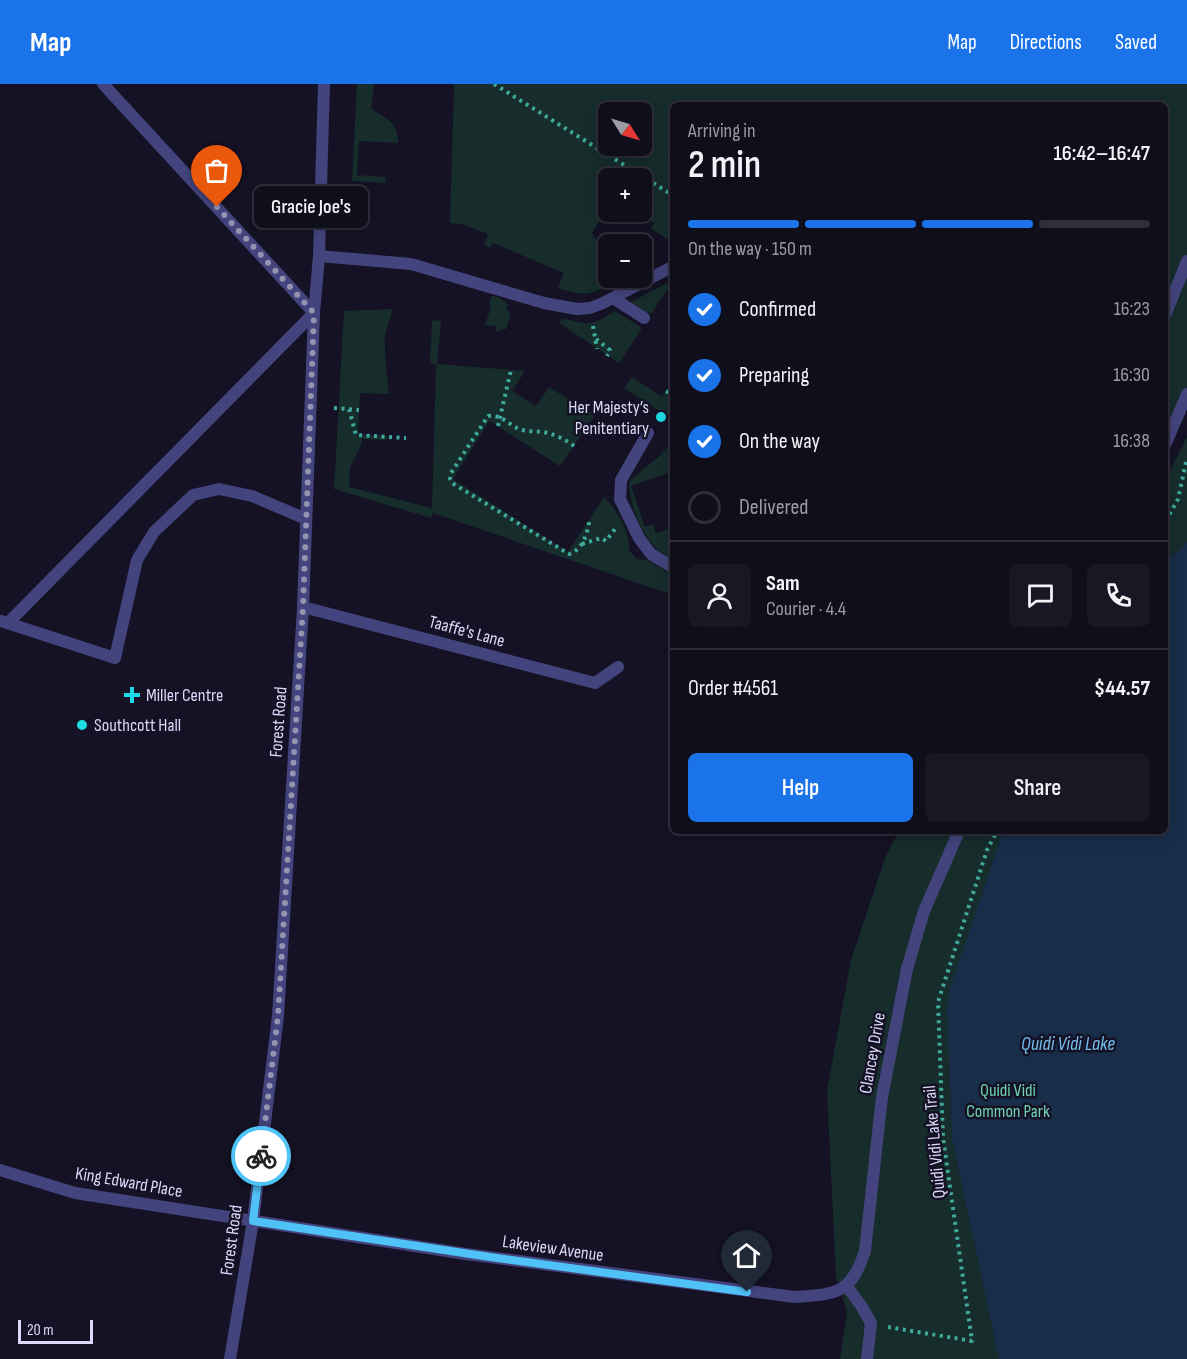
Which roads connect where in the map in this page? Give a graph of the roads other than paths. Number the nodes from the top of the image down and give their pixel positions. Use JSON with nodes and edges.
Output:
{"nodes":[{"id":1,"x":103,"y":84,"type":"edge"},
{"id":2,"x":324,"y":84,"type":"edge"},
{"id":3,"x":319,"y":256,"type":"junction"},
{"id":4,"x":1187,"y":261,"type":"edge"},
{"id":5,"x":670,"y":270,"type":"edge"},
{"id":6,"x":614,"y":298,"type":"junction"},
{"id":7,"x":1168,"y":308,"type":"edge"},
{"id":8,"x":314,"y":313,"type":"junction"},
{"id":9,"x":644,"y":318,"type":"dead end"},
{"id":10,"x":1187,"y":394,"type":"edge"},
{"id":11,"x":648,"y":434,"type":"dead end"},
{"id":12,"x":1168,"y":438,"type":"edge"},
{"id":13,"x":306,"y":519,"type":"junction"},
{"id":14,"x":670,"y":566,"type":"edge"},
{"id":15,"x":303,"y":607,"type":"junction"},
{"id":16,"x":4,"y":621,"type":"edge"},
{"id":17,"x":618,"y":667,"type":"dead end"},
{"id":18,"x":958,"y":834,"type":"edge"},
{"id":19,"x":0,"y":1170,"type":"edge"},
{"id":20,"x":253,"y":1221,"type":"junction"},
{"id":21,"x":846,"y":1285,"type":"junction"},
{"id":22,"x":230,"y":1359,"type":"edge"},
{"id":23,"x":867,"y":1359,"type":"edge"}],
"edges":[{"from":1,"to":8,"type":"street"},
{"from":2,"to":3,"type":"street","name":"Forest Road"},
{"from":3,"to":6,"type":"street"},
{"from":3,"to":8,"type":"street","name":"Forest Road"},
{"from":4,"to":7,"type":"street"},
{"from":5,"to":6,"type":"street"},
{"from":6,"to":9,"type":"street"},
{"from":8,"to":13,"type":"street","name":"Forest Road"},
{"from":8,"to":16,"type":"street"},
{"from":10,"to":12,"type":"street"},
{"from":11,"to":14,"type":"street"},
{"from":13,"to":15,"type":"street","name":"Forest Road"},
{"from":13,"to":16,"type":"street"},
{"from":15,"to":17,"type":"street","name":"Taaffe's Lane"},
{"from":15,"to":20,"type":"street","name":"Forest Road"},
{"from":18,"to":21,"type":"street","name":"Clancey Drive"},
{"from":19,"to":20,"type":"street","name":"King Edward Place"},
{"from":20,"to":21,"type":"street","name":"Lakeview Avenue"},
{"from":20,"to":22,"type":"street","name":"Forest Road"},
{"from":21,"to":23,"type":"street"}]}
